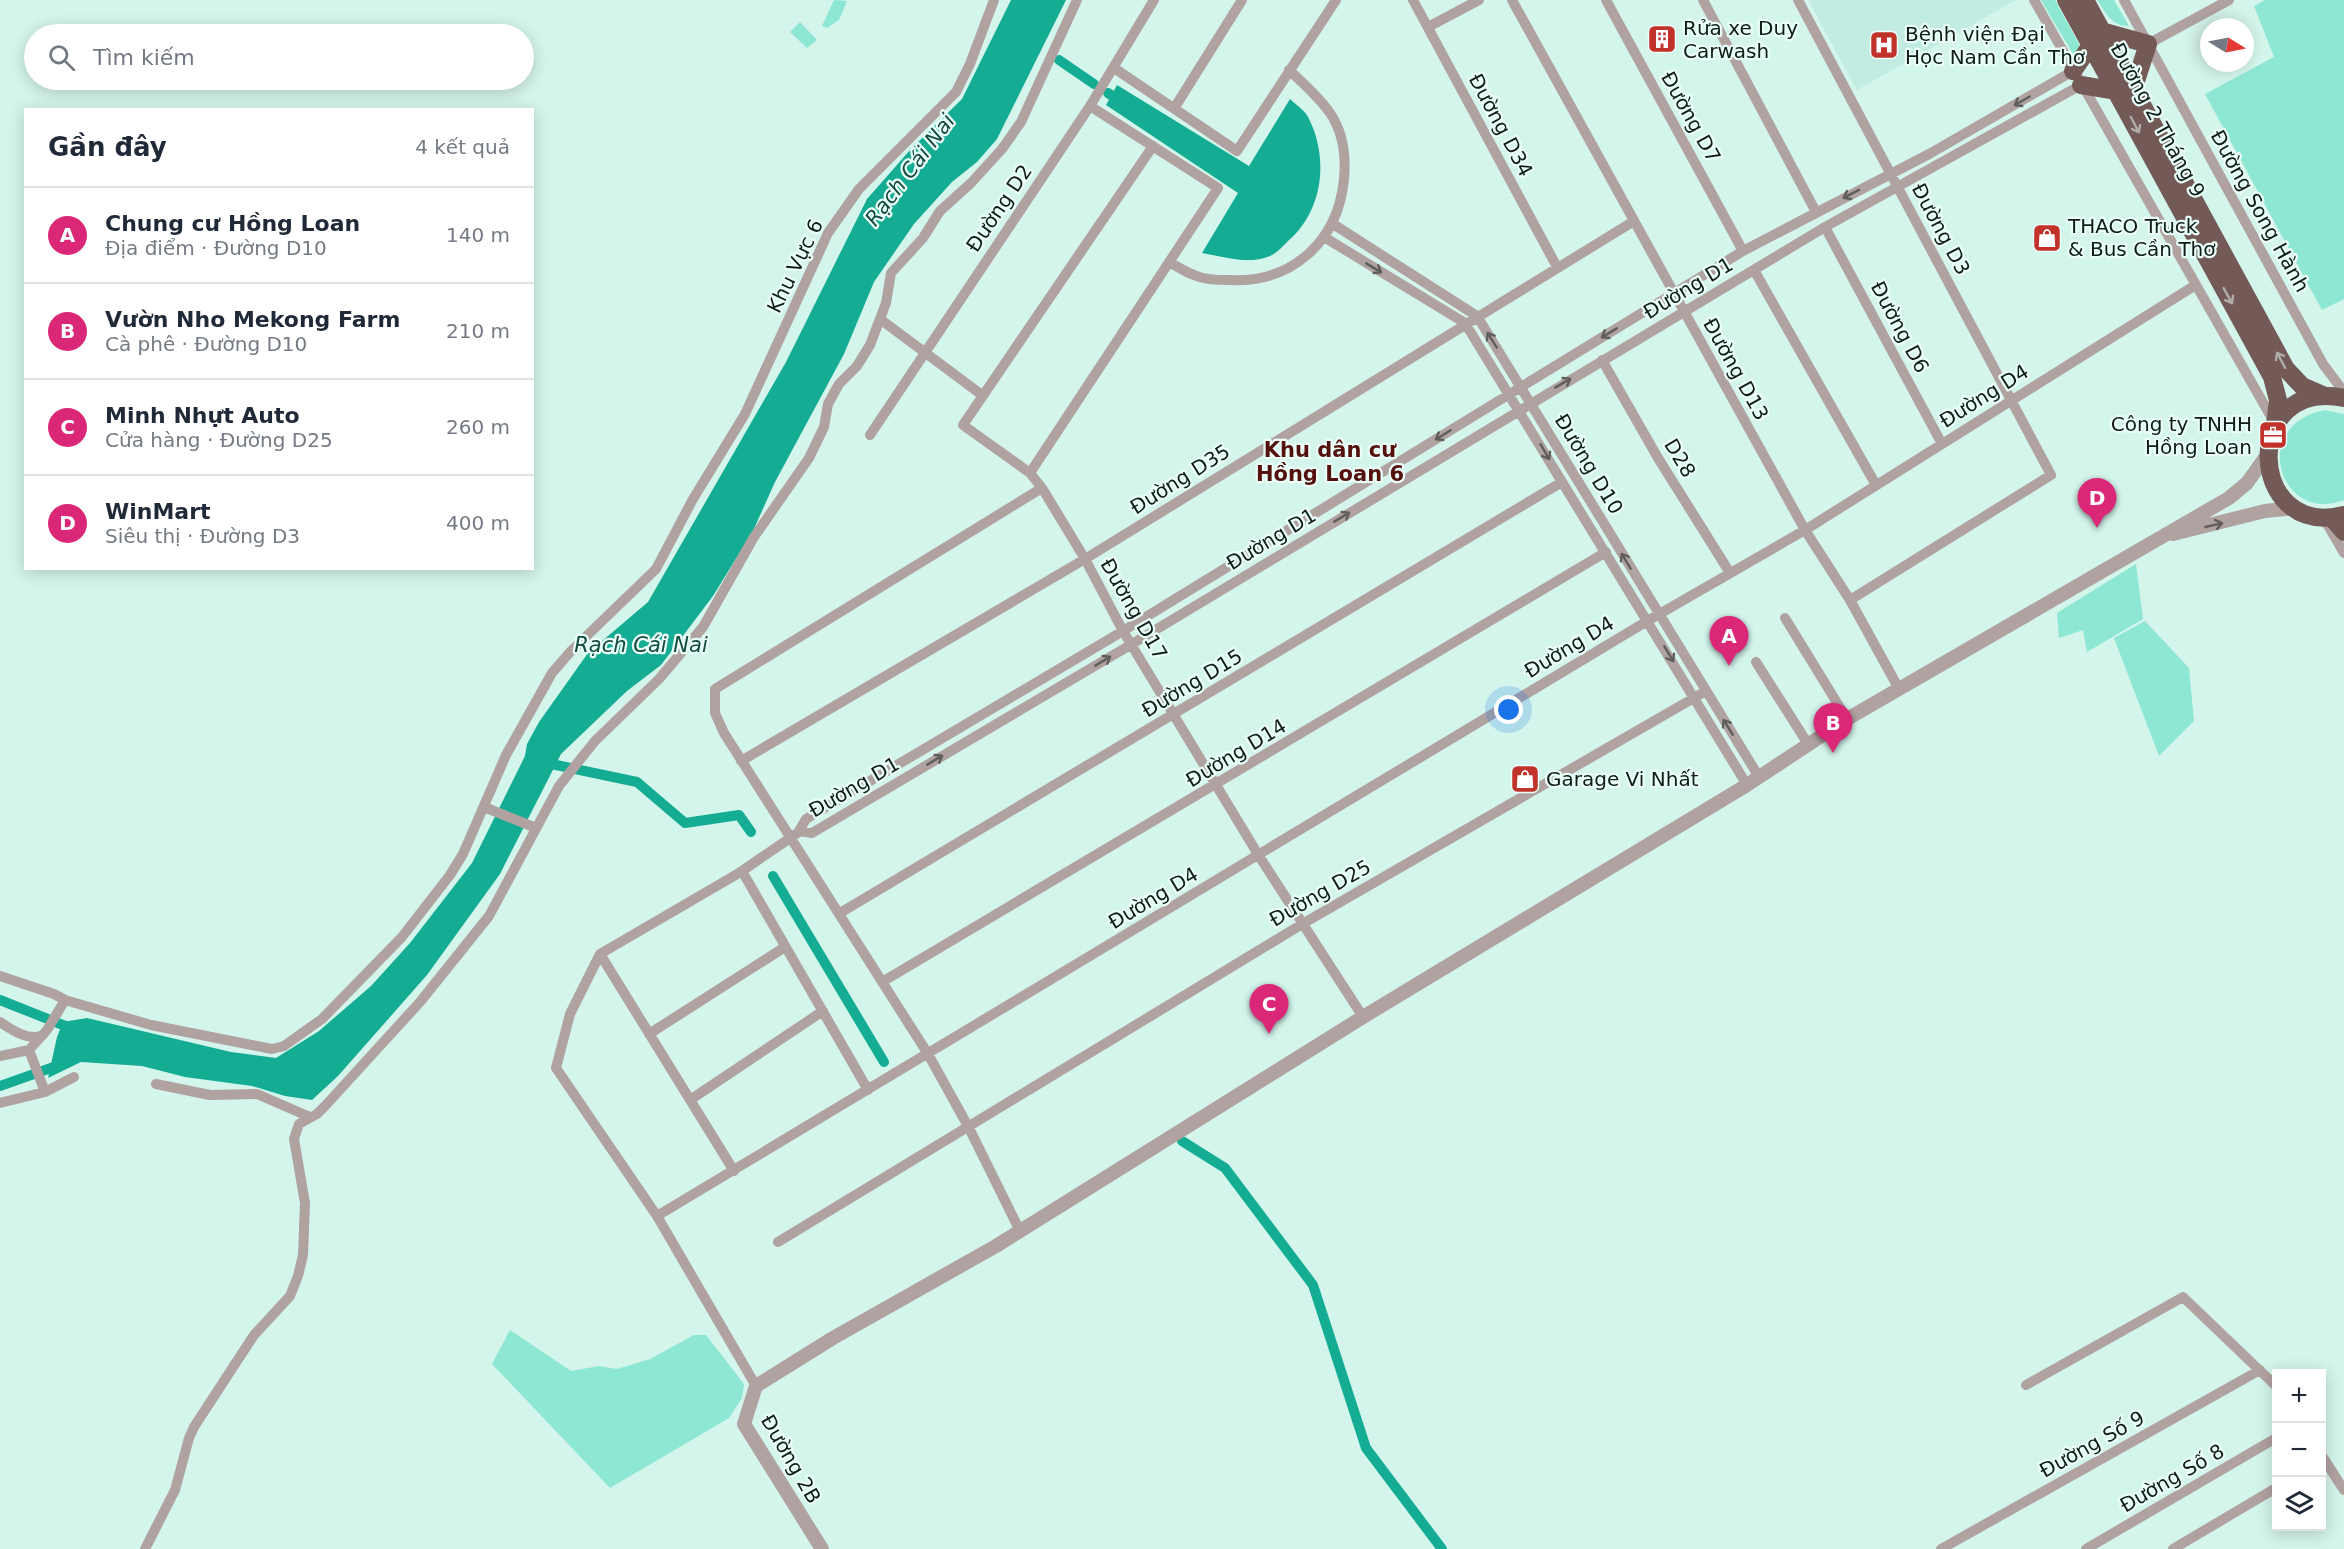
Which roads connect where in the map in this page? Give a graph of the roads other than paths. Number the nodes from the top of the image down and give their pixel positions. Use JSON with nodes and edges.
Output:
{"nodes":[{"id":1,"x":994,"y":0,"type":"edge"},
{"id":2,"x":1077,"y":0,"type":"edge"},
{"id":3,"x":1154,"y":0,"type":"edge"},
{"id":4,"x":1242,"y":0,"type":"edge"},
{"id":5,"x":1336,"y":0,"type":"edge"},
{"id":6,"x":1413,"y":0,"type":"edge"},
{"id":7,"x":1479,"y":0,"type":"edge"},
{"id":8,"x":1512,"y":0,"type":"edge"},
{"id":9,"x":1606,"y":0,"type":"edge"},
{"id":10,"x":1702,"y":0,"type":"edge"},
{"id":11,"x":1798,"y":0,"type":"edge"},
{"id":12,"x":2034,"y":0,"type":"edge"},
{"id":13,"x":2066,"y":0,"type":"edge"},
{"id":14,"x":2085,"y":0,"type":"edge"},
{"id":15,"x":2124,"y":0,"type":"edge"},
{"id":16,"x":2229,"y":0,"type":"edge"},
{"id":17,"x":1428,"y":27,"type":"junction"},
{"id":18,"x":2096,"y":38,"type":"junction"},
{"id":19,"x":2148,"y":44,"type":"junction"},
{"id":20,"x":1114,"y":68,"type":"junction"},
{"id":21,"x":1289,"y":70,"type":"junction"},
{"id":22,"x":2077,"y":78,"type":"junction"},
{"id":23,"x":2125,"y":91,"type":"junction"},
{"id":24,"x":1090,"y":106,"type":"junction"},
{"id":25,"x":1175,"y":107,"type":"junction"},
{"id":26,"x":1153,"y":146,"type":"junction"},
{"id":27,"x":1892,"y":172,"type":"junction"},
{"id":28,"x":1899,"y":189,"type":"junction"},
{"id":29,"x":1816,"y":212,"type":"junction"},
{"id":30,"x":1634,"y":220,"type":"junction"},
{"id":31,"x":1333,"y":224,"type":"junction"},
{"id":32,"x":1825,"y":227,"type":"junction"},
{"id":33,"x":1324,"y":237,"type":"junction"},
{"id":34,"x":1743,"y":251,"type":"junction"},
{"id":35,"x":1169,"y":262,"type":"junction"},
{"id":36,"x":1557,"y":267,"type":"junction"},
{"id":37,"x":1754,"y":270,"type":"junction"},
{"id":38,"x":2194,"y":286,"type":"junction"},
{"id":39,"x":1675,"y":293,"type":"junction"},
{"id":40,"x":1683,"y":312,"type":"junction"},
{"id":41,"x":1477,"y":316,"type":"junction"},
{"id":42,"x":880,"y":319,"type":"junction"},
{"id":43,"x":1465,"y":323,"type":"junction"},
{"id":44,"x":925,"y":352,"type":"junction"},
{"id":45,"x":1602,"y":360,"type":"junction"},
{"id":46,"x":1521,"y":387,"type":"junction"},
{"id":47,"x":2344,"y":392,"type":"edge"},
{"id":48,"x":1510,"y":394,"type":"junction"},
{"id":49,"x":982,"y":395,"type":"junction"},
{"id":50,"x":2325,"y":396,"type":"junction"},
{"id":51,"x":2344,"y":398,"type":"edge"},
{"id":52,"x":2011,"y":401,"type":"junction"},
{"id":53,"x":1531,"y":402,"type":"junction"},
{"id":54,"x":1520,"y":409,"type":"junction"},
{"id":55,"x":2275,"y":425,"type":"junction"},
{"id":56,"x":870,"y":435,"type":"dead end"},
{"id":57,"x":1942,"y":444,"type":"junction"},
{"id":58,"x":2267,"y":455,"type":"junction"},
{"id":59,"x":1030,"y":473,"type":"junction"},
{"id":60,"x":1562,"y":482,"type":"junction"},
{"id":61,"x":1876,"y":485,"type":"junction"},
{"id":62,"x":1042,"y":488,"type":"junction"},
{"id":63,"x":2294,"y":508,"type":"junction"},
{"id":64,"x":2333,"y":517,"type":"edge"},
{"id":65,"x":1805,"y":530,"type":"junction"},
{"id":66,"x":2344,"y":532,"type":"edge"},
{"id":67,"x":2157,"y":537,"type":"junction"},
{"id":68,"x":1606,"y":552,"type":"junction"},
{"id":69,"x":2344,"y":553,"type":"edge"},
{"id":70,"x":1084,"y":559,"type":"junction"},
{"id":71,"x":1730,"y":573,"type":"junction"},
{"id":72,"x":1850,"y":600,"type":"junction"},
{"id":73,"x":1653,"y":617,"type":"junction"},
{"id":74,"x":1785,"y":618,"type":"dead end"},
{"id":75,"x":1123,"y":631,"type":"junction"},
{"id":76,"x":1132,"y":644,"type":"junction"},
{"id":77,"x":1756,"y":662,"type":"dead end"},
{"id":78,"x":1899,"y":688,"type":"junction"},
{"id":79,"x":1706,"y":691,"type":"junction"},
{"id":80,"x":1695,"y":698,"type":"junction"},
{"id":81,"x":1175,"y":715,"type":"junction"},
{"id":82,"x":1847,"y":719,"type":"junction"},
{"id":83,"x":1808,"y":744,"type":"junction"},
{"id":84,"x":741,"y":761,"type":"junction"},
{"id":85,"x":1753,"y":781,"type":"junction"},
{"id":86,"x":1217,"y":785,"type":"junction"},
{"id":87,"x":488,"y":808,"type":"junction"},
{"id":88,"x":532,"y":826,"type":"junction"},
{"id":89,"x":795,"y":834,"type":"junction"},
{"id":90,"x":1258,"y":856,"type":"junction"},
{"id":91,"x":742,"y":871,"type":"junction"},
{"id":92,"x":840,"y":913,"type":"junction"},
{"id":93,"x":1304,"y":923,"type":"junction"},
{"id":94,"x":785,"y":946,"type":"junction"},
{"id":95,"x":600,"y":954,"type":"junction"},
{"id":96,"x":0,"y":976,"type":"edge"},
{"id":97,"x":882,"y":982,"type":"junction"},
{"id":98,"x":65,"y":1000,"type":"junction"},
{"id":99,"x":823,"y":1011,"type":"junction"},
{"id":100,"x":1363,"y":1017,"type":"junction"},
{"id":101,"x":0,"y":1022,"type":"edge"},
{"id":102,"x":45,"y":1033,"type":"junction"},
{"id":103,"x":649,"y":1034,"type":"junction"},
{"id":104,"x":30,"y":1053,"type":"junction"},
{"id":105,"x":928,"y":1054,"type":"junction"},
{"id":106,"x":0,"y":1056,"type":"edge"},
{"id":107,"x":74,"y":1077,"type":"dead end"},
{"id":108,"x":156,"y":1084,"type":"dead end"},
{"id":109,"x":45,"y":1089,"type":"junction"},
{"id":110,"x":868,"y":1090,"type":"junction"},
{"id":111,"x":690,"y":1100,"type":"junction"},
{"id":112,"x":0,"y":1103,"type":"edge"},
{"id":113,"x":310,"y":1117,"type":"junction"},
{"id":114,"x":969,"y":1128,"type":"junction"},
{"id":115,"x":734,"y":1171,"type":"junction"},
{"id":116,"x":657,"y":1216,"type":"junction"},
{"id":117,"x":1020,"y":1231,"type":"junction"},
{"id":118,"x":778,"y":1242,"type":"dead end"},
{"id":119,"x":2260,"y":1370,"type":"junction"},
{"id":120,"x":2272,"y":1381,"type":"edge"},
{"id":121,"x":2026,"y":1385,"type":"dead end"},
{"id":122,"x":756,"y":1386,"type":"junction"},
{"id":123,"x":2272,"y":1441,"type":"edge"},
{"id":124,"x":2326,"y":1465,"type":"edge"},
{"id":125,"x":2344,"y":1490,"type":"edge"},
{"id":126,"x":2272,"y":1491,"type":"edge"},
{"id":127,"x":145,"y":1549,"type":"edge"},
{"id":128,"x":822,"y":1549,"type":"edge"},
{"id":129,"x":1941,"y":1549,"type":"edge"},
{"id":130,"x":2086,"y":1549,"type":"edge"},
{"id":131,"x":2173,"y":1549,"type":"edge"}],
"edges":[{"from":1,"to":87,"type":"street","name":"Khu Vực 6"},
{"from":2,"to":42,"type":"street"},
{"from":3,"to":20,"type":"street","name":"Đường D2"},
{"from":4,"to":25,"type":"street"},
{"from":5,"to":21,"type":"street"},
{"from":6,"to":17,"type":"street","name":"Đường D34"},
{"from":7,"to":17,"type":"street"},
{"from":8,"to":30,"type":"street","name":"Đường D13"},
{"from":9,"to":34,"type":"street","name":"Đường D7"},
{"from":10,"to":29,"type":"street"},
{"from":11,"to":27,"type":"street","name":"Đường D3"},
{"from":12,"to":22,"type":"street"},
{"from":13,"to":18,"type":"highway","name":"Đường 2 Tháng 9"},
{"from":14,"to":18,"type":"highway","name":"Đường 2 Tháng 9"},
{"from":15,"to":19,"type":"street","name":"Đường Song Hành"},
{"from":16,"to":19,"type":"street"},
{"from":17,"to":36,"type":"street","name":"Đường D34"},
{"from":18,"to":19,"type":"highway"},
{"from":18,"to":22,"type":"highway"},
{"from":18,"to":23,"type":"highway","name":"Đường 2 Tháng 9"},
{"from":19,"to":23,"type":"highway"},
{"from":19,"to":47,"type":"street","name":"Đường Song Hành"},
{"from":20,"to":24,"type":"street","name":"Đường D2"},
{"from":20,"to":25,"type":"street"},
{"from":21,"to":25,"type":"street"},
{"from":21,"to":31,"type":"street"},
{"from":22,"to":23,"type":"highway"},
{"from":22,"to":27,"type":"street","name":"Đường D1","one_way":true},
{"from":22,"to":28,"type":"street","name":"Đường D1"},
{"from":22,"to":38,"type":"street"},
{"from":50,"to":23,"type":"highway","name":"Đường 2 Tháng 9","one_way":true},
{"from":23,"to":55,"type":"highway","name":"Đường 2 Tháng 9","one_way":true},
{"from":24,"to":26,"type":"street"},
{"from":24,"to":44,"type":"street","name":"Đường D2"},
{"from":26,"to":35,"type":"street"},
{"from":26,"to":49,"type":"street"},
{"from":27,"to":28,"type":"street","name":"Đường D3"},
{"from":27,"to":29,"type":"street","name":"Đường D1","one_way":true},
{"from":28,"to":32,"type":"street","name":"Đường D1"},
{"from":28,"to":52,"type":"street","name":"Đường D3"},
{"from":29,"to":34,"type":"street","name":"Đường D1"},
{"from":30,"to":36,"type":"street","name":"Đường D35"},
{"from":30,"to":39,"type":"street","name":"Đường D13"},
{"from":31,"to":33,"type":"street"},
{"from":31,"to":41,"type":"street","name":"Đường D10"},
{"from":32,"to":37,"type":"street","name":"Đường D1"},
{"from":32,"to":57,"type":"street","name":"Đường D6"},
{"from":33,"to":35,"type":"street"},
{"from":33,"to":43,"type":"street","name":"Đường D10","one_way":true},
{"from":34,"to":39,"type":"street","name":"Đường D1"},
{"from":35,"to":59,"type":"street"},
{"from":36,"to":41,"type":"street","name":"Đường D35"},
{"from":37,"to":40,"type":"street","name":"Đường D1"},
{"from":37,"to":61,"type":"street"},
{"from":38,"to":52,"type":"street","name":"Đường D4"},
{"from":38,"to":55,"type":"street"},
{"from":39,"to":40,"type":"street","name":"Đường D13"},
{"from":39,"to":46,"type":"street","name":"Đường D1","one_way":true},
{"from":40,"to":45,"type":"street","name":"Đường D1"},
{"from":40,"to":65,"type":"street","name":"Đường D13"},
{"from":41,"to":43,"type":"street","name":"Đường D35"},
{"from":46,"to":41,"type":"street","name":"Đường D10","one_way":true},
{"from":42,"to":44,"type":"street"},
{"from":42,"to":88,"type":"street"},
{"from":43,"to":48,"type":"street","name":"Đường D10"},
{"from":43,"to":70,"type":"street","name":"Đường D35"},
{"from":44,"to":49,"type":"street"},
{"from":44,"to":56,"type":"street","name":"Đường D2"},
{"from":53,"to":45,"type":"street","name":"Đường D1","one_way":true},
{"from":45,"to":71,"type":"street","name":"D28"},
{"from":46,"to":48,"type":"street","name":"Đường D1"},
{"from":46,"to":53,"type":"street","name":"Đường D10"},
{"from":48,"to":54,"type":"street","name":"Đường D10"},
{"from":48,"to":75,"type":"street","name":"Đường D1","one_way":true},
{"from":49,"to":59,"type":"street","name":"Đường D17"},
{"from":50,"to":51,"type":"highway"},
{"from":50,"to":55,"type":"highway"},
{"from":52,"to":57,"type":"street","name":"Đường D4"},
{"from":52,"to":72,"type":"street","name":"Đường D3"},
{"from":53,"to":54,"type":"street","name":"Đường D1"},
{"from":73,"to":53,"type":"street","name":"Đường D10","one_way":true},
{"from":54,"to":60,"type":"street","name":"Đường D10","one_way":true},
{"from":76,"to":54,"type":"street","name":"Đường D1","one_way":true},
{"from":55,"to":58,"type":"highway","name":"Đường 2 Tháng 9"},
{"from":57,"to":61,"type":"street","name":"Đường D4"},
{"from":58,"to":63,"type":"highway"},
{"from":58,"to":67,"type":"street"},
{"from":59,"to":62,"type":"street","name":"Đường D17"},
{"from":60,"to":68,"type":"street","name":"Đường D10"},
{"from":60,"to":81,"type":"street","name":"Đường D15"},
{"from":61,"to":65,"type":"street","name":"Đường D4"},
{"from":62,"to":70,"type":"street","name":"Đường D17"},
{"from":62,"to":84,"type":"street"},
{"from":63,"to":64,"type":"highway"},
{"from":67,"to":63,"type":"street","one_way":true},
{"from":64,"to":66,"type":"highway"},
{"from":64,"to":69,"type":"street"},
{"from":65,"to":71,"type":"street","name":"Đường D4"},
{"from":65,"to":72,"type":"street","name":"Đường D13"},
{"from":67,"to":78,"type":"street"},
{"from":68,"to":73,"type":"street","name":"Đường D10"},
{"from":68,"to":86,"type":"street","name":"Đường D14"},
{"from":70,"to":75,"type":"street","name":"Đường D17"},
{"from":70,"to":84,"type":"street","name":"Đường D35"},
{"from":71,"to":73,"type":"street","name":"Đường D4"},
{"from":72,"to":78,"type":"street","name":"Đường D13"},
{"from":73,"to":79,"type":"street","name":"Đường D10"},
{"from":73,"to":80,"type":"street","name":"Đường D10","one_way":true},
{"from":73,"to":90,"type":"street","name":"Đường D4"},
{"from":74,"to":82,"type":"street"},
{"from":75,"to":76,"type":"street","name":"Đường D17"},
{"from":75,"to":89,"type":"street","name":"Đường D1"},
{"from":76,"to":81,"type":"street","name":"Đường D17"},
{"from":89,"to":76,"type":"street","name":"Đường D1","one_way":true},
{"from":77,"to":83,"type":"street"},
{"from":78,"to":82,"type":"street"},
{"from":79,"to":80,"type":"street","name":"Đường D25"},
{"from":85,"to":79,"type":"street","name":"Đường D10","one_way":true},
{"from":80,"to":85,"type":"street","name":"Đường D10"},
{"from":80,"to":93,"type":"street","name":"Đường D25"},
{"from":81,"to":86,"type":"street","name":"Đường D17"},
{"from":81,"to":92,"type":"street","name":"Đường D15"},
{"from":82,"to":83,"type":"street"},
{"from":83,"to":85,"type":"street"},
{"from":84,"to":89,"type":"street"},
{"from":85,"to":100,"type":"street"},
{"from":86,"to":90,"type":"street","name":"Đường D17"},
{"from":86,"to":97,"type":"street","name":"Đường D14"},
{"from":87,"to":88,"type":"street"},
{"from":87,"to":98,"type":"street","name":"Khu Vực 6"},
{"from":88,"to":113,"type":"street"},
{"from":89,"to":91,"type":"street"},
{"from":89,"to":92,"type":"street"},
{"from":90,"to":93,"type":"street","name":"Đường D17"},
{"from":90,"to":105,"type":"street","name":"Đường D4"},
{"from":91,"to":94,"type":"street"},
{"from":91,"to":95,"type":"street"},
{"from":92,"to":97,"type":"street"},
{"from":93,"to":100,"type":"street","name":"Đường D17"},
{"from":93,"to":114,"type":"street","name":"Đường D25"},
{"from":94,"to":99,"type":"street"},
{"from":94,"to":103,"type":"street"},
{"from":95,"to":103,"type":"street"},
{"from":95,"to":116,"type":"street"},
{"from":96,"to":98,"type":"street","name":"Khu Vực 6"},
{"from":97,"to":105,"type":"street"},
{"from":98,"to":102,"type":"street"},
{"from":99,"to":110,"type":"street"},
{"from":99,"to":111,"type":"street"},
{"from":100,"to":117,"type":"street"},
{"from":101,"to":102,"type":"street"},
{"from":102,"to":104,"type":"street"},
{"from":103,"to":111,"type":"street"},
{"from":104,"to":106,"type":"street"},
{"from":104,"to":109,"type":"street"},
{"from":105,"to":110,"type":"street","name":"Đường D4"},
{"from":105,"to":114,"type":"street"},
{"from":107,"to":109,"type":"street"},
{"from":108,"to":113,"type":"street"},
{"from":109,"to":112,"type":"street"},
{"from":110,"to":115,"type":"street","name":"Đường D4"},
{"from":111,"to":115,"type":"street"},
{"from":113,"to":127,"type":"street"},
{"from":114,"to":117,"type":"street"},
{"from":114,"to":118,"type":"street","name":"Đường D25"},
{"from":115,"to":116,"type":"street","name":"Đường D4"},
{"from":116,"to":122,"type":"street"},
{"from":117,"to":122,"type":"street"},
{"from":119,"to":120,"type":"street"},
{"from":119,"to":121,"type":"street"},
{"from":119,"to":129,"type":"street","name":"Đường Số 9"},
{"from":122,"to":128,"type":"street","name":"Đường 2B"},
{"from":123,"to":130,"type":"street","name":"Đường Số 8"},
{"from":124,"to":125,"type":"street"},
{"from":126,"to":131,"type":"street"}]}
